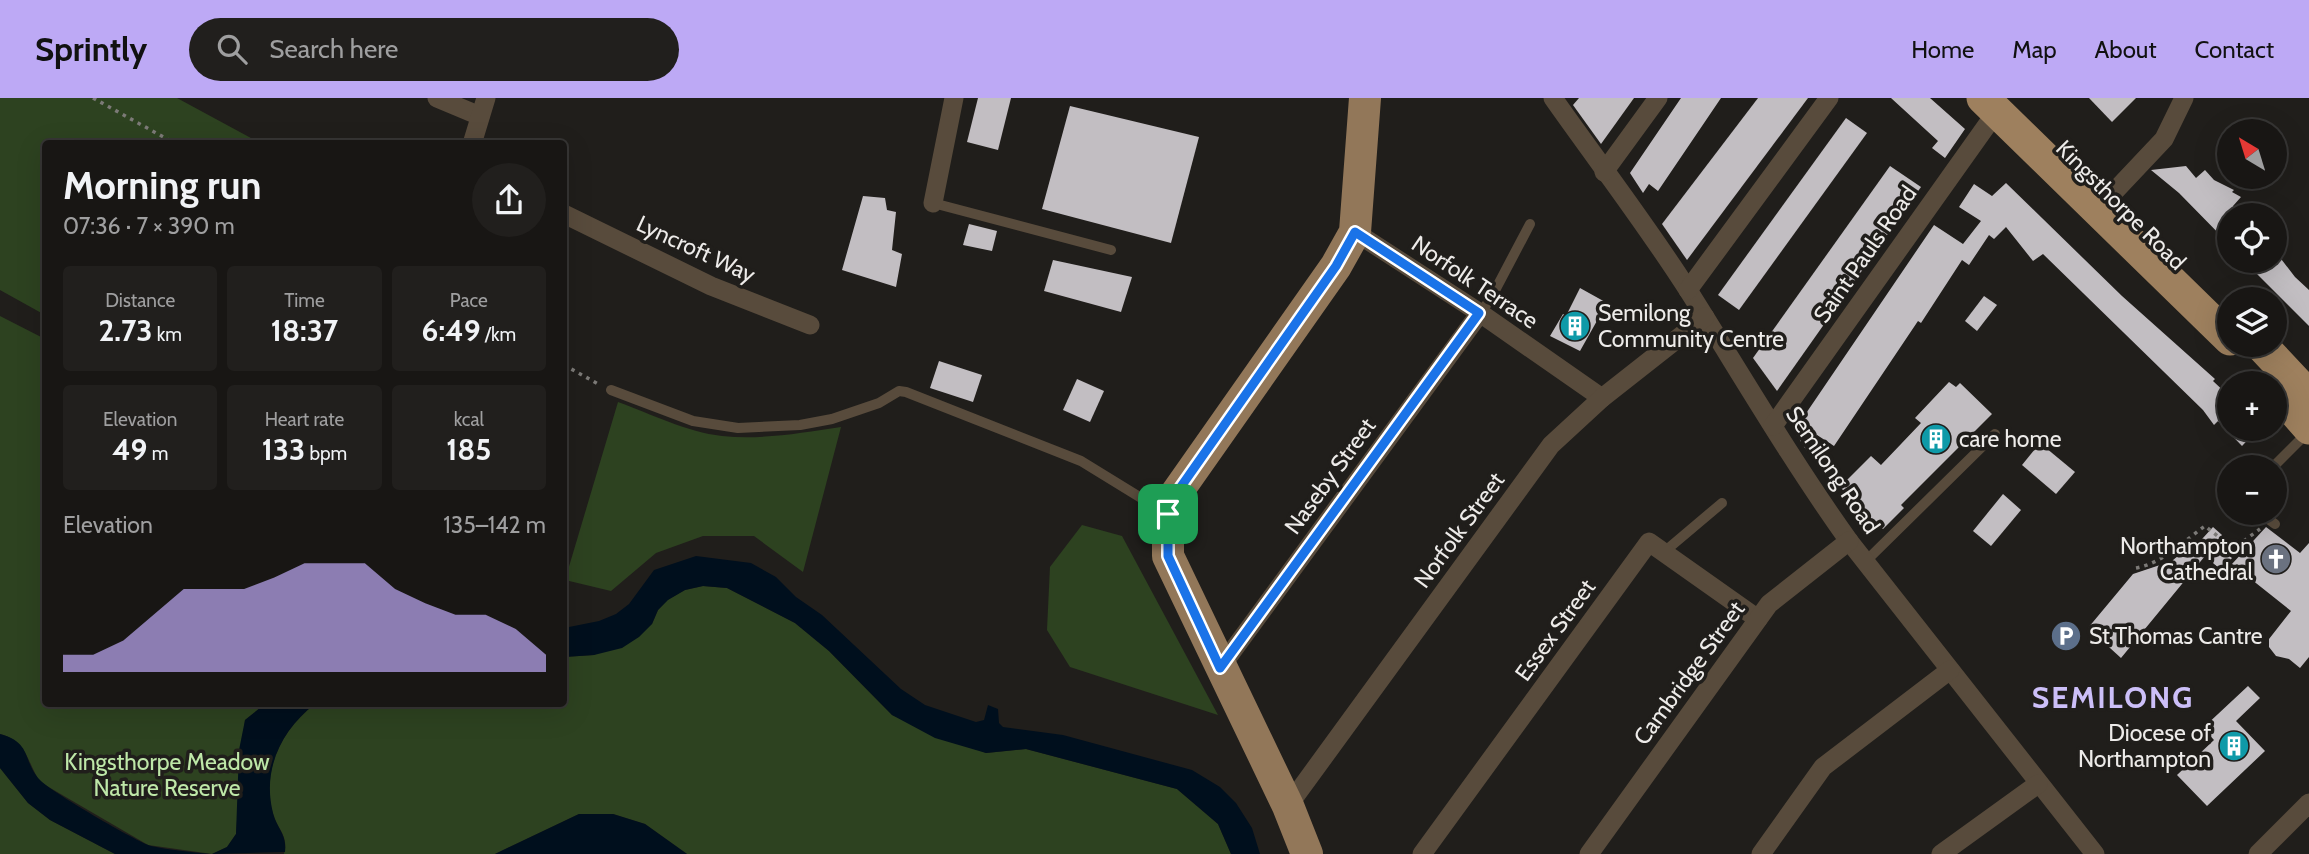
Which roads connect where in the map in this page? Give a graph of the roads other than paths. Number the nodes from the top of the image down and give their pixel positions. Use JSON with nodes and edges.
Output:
{"nodes":[{"id":1,"x":438,"y":98,"type":"edge"},
{"id":2,"x":954,"y":98,"type":"edge"},
{"id":3,"x":1365,"y":98,"type":"edge"},
{"id":4,"x":1553,"y":98,"type":"edge"},
{"id":5,"x":1658,"y":98,"type":"edge"},
{"id":6,"x":1829,"y":98,"type":"edge"},
{"id":7,"x":2184,"y":98,"type":"edge"},
{"id":8,"x":1997,"y":102,"type":"edge"},
{"id":9,"x":483,"y":107,"type":"edge"},
{"id":10,"x":473,"y":140,"type":"edge"},
{"id":11,"x":1604,"y":172,"type":"junction"},
{"id":12,"x":933,"y":203,"type":"joint"},
{"id":13,"x":2109,"y":211,"type":"junction"},
{"id":14,"x":567,"y":215,"type":"edge"},
{"id":15,"x":1530,"y":224,"type":"dead end"},
{"id":16,"x":1355,"y":232,"type":"junction"},
{"id":17,"x":1111,"y":250,"type":"dead end"},
{"id":18,"x":1688,"y":290,"type":"junction"},
{"id":19,"x":2217,"y":302,"type":"edge"},
{"id":20,"x":1479,"y":313,"type":"junction"},
{"id":21,"x":1705,"y":317,"type":"junction"},
{"id":22,"x":810,"y":325,"type":"dead end"},
{"id":23,"x":2217,"y":325,"type":"edge"},
{"id":24,"x":2246,"y":357,"type":"edge"},
{"id":25,"x":2272,"y":357,"type":"edge"},
{"id":26,"x":2259,"y":371,"type":"edge"},
{"id":27,"x":611,"y":390,"type":"road end"},
{"id":28,"x":2309,"y":396,"type":"edge"},
{"id":29,"x":1602,"y":398,"type":"junction"},
{"id":30,"x":2287,"y":403,"type":"edge"},
{"id":31,"x":1773,"y":426,"type":"junction"},
{"id":32,"x":2309,"y":429,"type":"edge"},
{"id":33,"x":1995,"y":434,"type":"dead end"},
{"id":34,"x":2284,"y":455,"type":"edge"},
{"id":35,"x":1722,"y":503,"type":"dead end"},
{"id":36,"x":1168,"y":514,"type":"junction"},
{"id":37,"x":1849,"y":541,"type":"junction"},
{"id":38,"x":1664,"y":552,"type":"junction"},
{"id":39,"x":1866,"y":561,"type":"junction"},
{"id":40,"x":1758,"y":619,"type":"junction"},
{"id":41,"x":1220,"y":668,"type":"junction"},
{"id":42,"x":1950,"y":670,"type":"junction"},
{"id":43,"x":2038,"y":784,"type":"junction"},
{"id":44,"x":2309,"y":803,"type":"edge"},
{"id":45,"x":1288,"y":806,"type":"junction"},
{"id":46,"x":1307,"y":854,"type":"edge"},
{"id":47,"x":1422,"y":854,"type":"edge"},
{"id":48,"x":1589,"y":854,"type":"edge"},
{"id":49,"x":1761,"y":854,"type":"edge"},
{"id":50,"x":1941,"y":854,"type":"edge"},
{"id":51,"x":2095,"y":854,"type":"edge"},
{"id":52,"x":2258,"y":854,"type":"edge"}],
"edges":[{"from":1,"to":9,"type":"street"},
{"from":2,"to":12,"type":"street"},
{"from":3,"to":16,"type":"main road"},
{"from":4,"to":11,"type":"street","name":"Semilong Road"},
{"from":5,"to":11,"type":"street"},
{"from":6,"to":18,"type":"street"},
{"from":7,"to":13,"type":"street"},
{"from":8,"to":13,"type":"highway","name":"Kingsthorpe Road"},
{"from":8,"to":31,"type":"street","name":"Saint Pauls Road"},
{"from":9,"to":10,"type":"street"},
{"from":11,"to":18,"type":"street","name":"Semilong Road"},
{"from":12,"to":17,"type":"lane"},
{"from":13,"to":19,"type":"highway","name":"Kingsthorpe Road"},
{"from":13,"to":23,"type":"highway"},
{"from":14,"to":22,"type":"street","name":"Lyncroft Way"},
{"from":15,"to":20,"type":"lane"},
{"from":16,"to":20,"type":"street","name":"Norfolk Terrace"},
{"from":16,"to":36,"type":"main road"},
{"from":18,"to":21,"type":"street","name":"Semilong Road"},
{"from":20,"to":29,"type":"street","name":"Norfolk Terrace"},
{"from":20,"to":41,"type":"street","name":"Naseby Street"},
{"from":21,"to":29,"type":"street","name":"Norfolk Street"},
{"from":21,"to":31,"type":"street","name":"Semilong Road"},
{"from":24,"to":26,"type":"highway"},
{"from":25,"to":28,"type":"highway"},
{"from":27,"to":36,"type":"lane"},
{"from":29,"to":45,"type":"street","name":"Norfolk Street"},
{"from":30,"to":32,"type":"highway"},
{"from":31,"to":37,"type":"street","name":"Semilong Road"},
{"from":32,"to":34,"type":"lane"},
{"from":33,"to":39,"type":"lane"},
{"from":35,"to":38,"type":"lane"},
{"from":36,"to":41,"type":"main road"},
{"from":37,"to":39,"type":"street","name":"Semilong Road"},
{"from":37,"to":40,"type":"street","name":"Cambridge Street"},
{"from":38,"to":40,"type":"street"},
{"from":38,"to":47,"type":"street","name":"Essex Street"},
{"from":39,"to":42,"type":"street","name":"Semilong Road"},
{"from":40,"to":48,"type":"street","name":"Cambridge Street"},
{"from":41,"to":45,"type":"main road"},
{"from":42,"to":43,"type":"street","name":"Semilong Road"},
{"from":42,"to":49,"type":"street"},
{"from":43,"to":50,"type":"street"},
{"from":43,"to":51,"type":"street","name":"Semilong Road"},
{"from":44,"to":52,"type":"street"},
{"from":45,"to":46,"type":"main road"}]}
